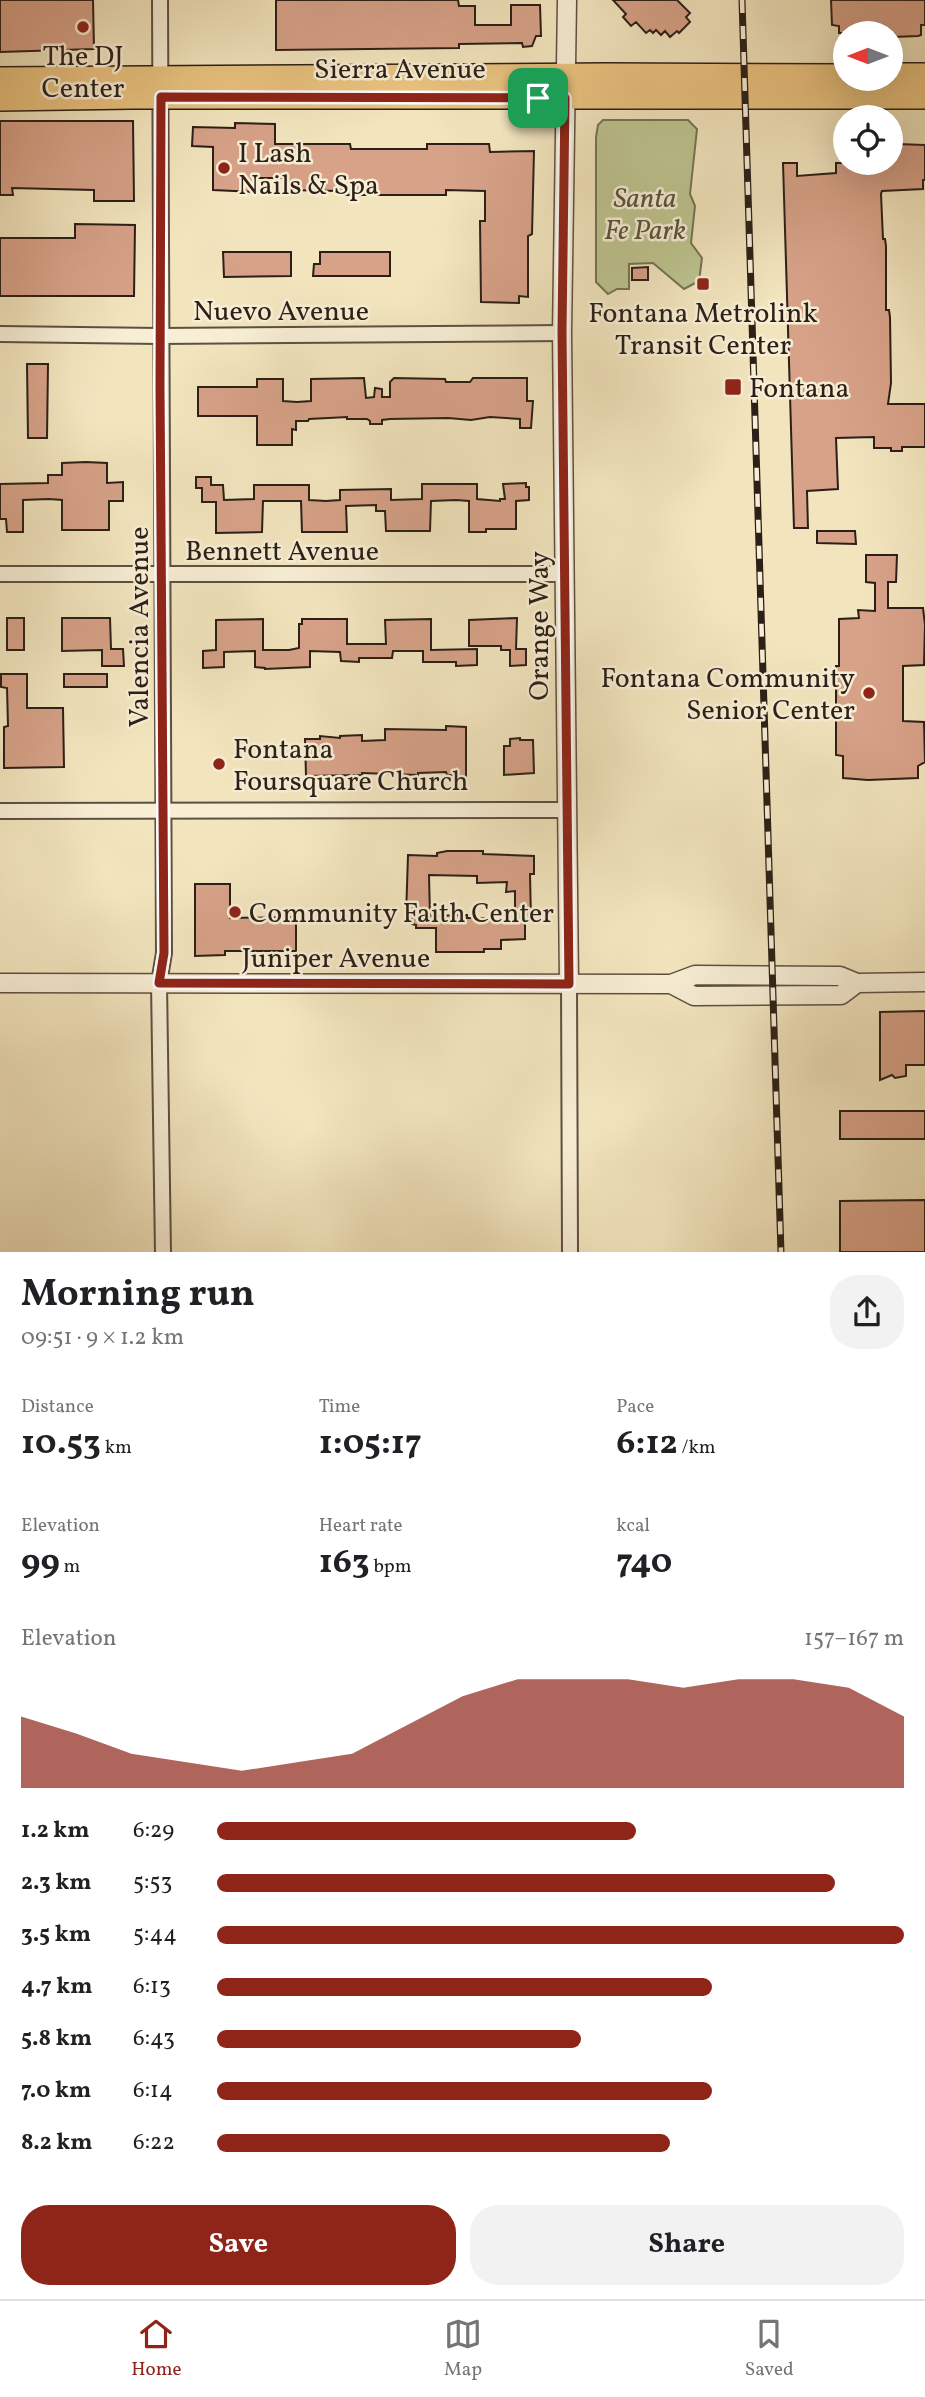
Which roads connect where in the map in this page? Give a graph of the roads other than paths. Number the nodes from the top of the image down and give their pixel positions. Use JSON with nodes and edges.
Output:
{"nodes":[{"id":1,"x":160,"y":0,"type":"edge"},
{"id":2,"x":567,"y":0,"type":"edge"},
{"id":3,"x":903,"y":75,"type":"edge"},
{"id":4,"x":925,"y":75,"type":"edge"},
{"id":5,"x":833,"y":76,"type":"edge"},
{"id":6,"x":0,"y":79,"type":"edge"},
{"id":7,"x":565,"y":87,"type":"junction"},
{"id":8,"x":161,"y":88,"type":"junction"},
{"id":9,"x":925,"y":97,"type":"edge"},
{"id":10,"x":0,"y":99,"type":"edge"},
{"id":11,"x":562,"y":332,"type":"junction"},
{"id":12,"x":0,"y":334,"type":"edge"},
{"id":13,"x":160,"y":336,"type":"junction"},
{"id":14,"x":0,"y":574,"type":"edge"},
{"id":15,"x":564,"y":574,"type":"junction"},
{"id":16,"x":162,"y":575,"type":"junction"},
{"id":17,"x":164,"y":810,"type":"junction"},
{"id":18,"x":566,"y":810,"type":"junction"},
{"id":19,"x":0,"y":811,"type":"edge"},
{"id":20,"x":925,"y":982,"type":"edge"},
{"id":21,"x":0,"y":983,"type":"edge"},
{"id":22,"x":159,"y":983,"type":"junction"},
{"id":23,"x":569,"y":984,"type":"junction"},
{"id":24,"x":163,"y":1252,"type":"edge"},
{"id":25,"x":570,"y":1252,"type":"edge"}],
"edges":[{"from":1,"to":8,"type":"street","name":"Valencia Avenue"},
{"from":2,"to":7,"type":"street","name":"Orange Way"},
{"from":3,"to":4,"type":"main road"},
{"from":5,"to":7,"type":"main road","name":"Sierra Avenue"},
{"from":6,"to":8,"type":"main road","name":"Sierra Avenue"},
{"from":7,"to":8,"type":"main road","name":"Sierra Avenue"},
{"from":7,"to":9,"type":"main road","name":"Sierra Avenue"},
{"from":7,"to":11,"type":"street","name":"Orange Way"},
{"from":8,"to":10,"type":"main road","name":"Sierra Avenue"},
{"from":8,"to":13,"type":"street","name":"Valencia Avenue"},
{"from":11,"to":13,"type":"street","name":"Nuevo Avenue"},
{"from":11,"to":15,"type":"street","name":"Orange Way"},
{"from":12,"to":13,"type":"street","name":"Nuevo Avenue"},
{"from":13,"to":16,"type":"street","name":"Valencia Avenue"},
{"from":14,"to":16,"type":"street","name":"Bennett Avenue"},
{"from":15,"to":16,"type":"street","name":"Bennett Avenue"},
{"from":15,"to":18,"type":"street","name":"Orange Way"},
{"from":16,"to":17,"type":"street","name":"Valencia Avenue"},
{"from":17,"to":18,"type":"street"},
{"from":17,"to":19,"type":"street"},
{"from":17,"to":22,"type":"street","name":"Valencia Avenue"},
{"from":18,"to":23,"type":"street","name":"Orange Way"},
{"from":20,"to":23,"type":"street","name":"Juniper Avenue"},
{"from":21,"to":22,"type":"street","name":"Juniper Avenue"},
{"from":22,"to":23,"type":"street","name":"Juniper Avenue"},
{"from":22,"to":24,"type":"street","name":"Valencia Avenue"},
{"from":23,"to":25,"type":"street","name":"Orange Way"}]}
